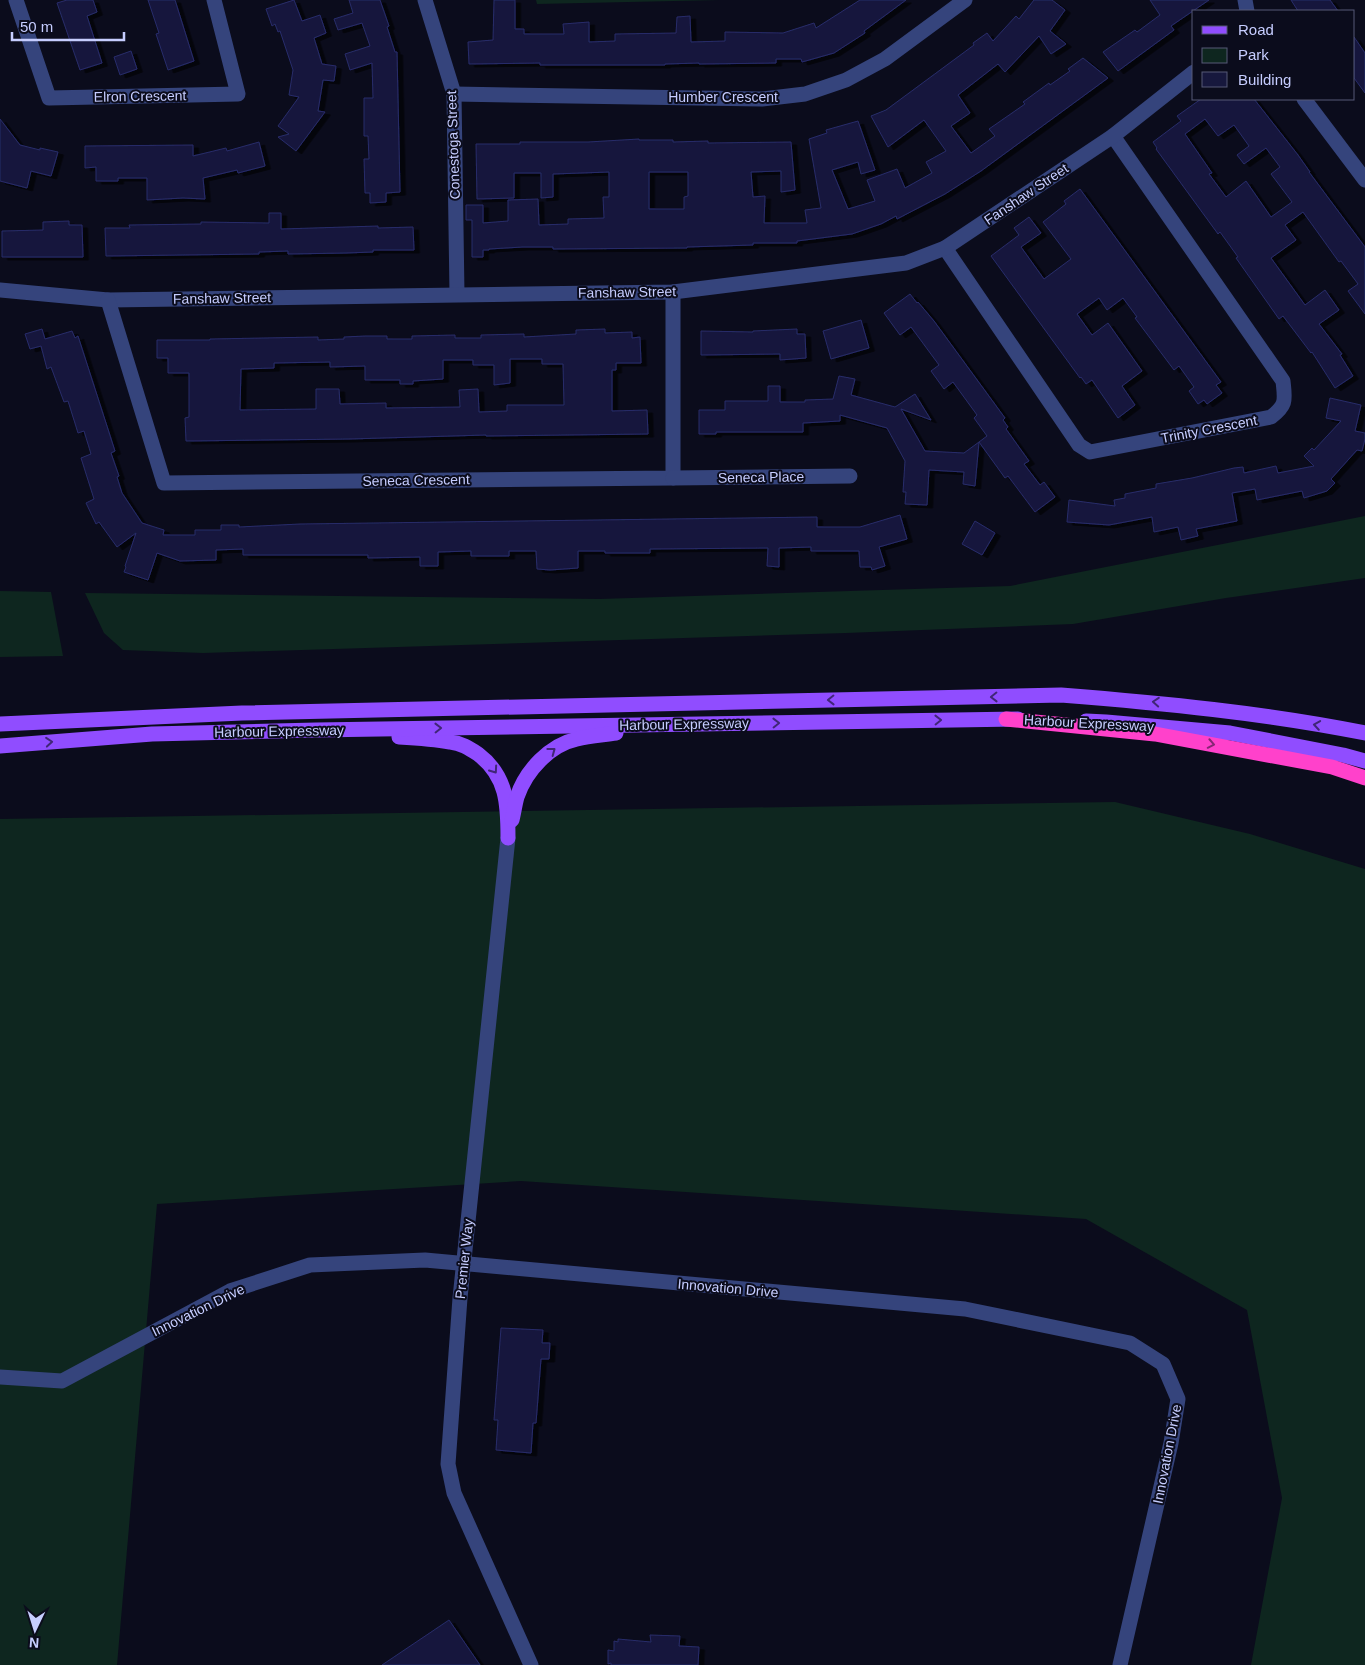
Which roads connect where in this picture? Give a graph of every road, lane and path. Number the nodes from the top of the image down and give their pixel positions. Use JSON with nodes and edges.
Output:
{"nodes":[{"id":1,"x":16,"y":0,"type":"edge"},
{"id":2,"x":214,"y":0,"type":"edge"},
{"id":3,"x":425,"y":0,"type":"edge"},
{"id":4,"x":965,"y":0,"type":"edge"},
{"id":5,"x":1192,"y":74,"type":"edge"},
{"id":6,"x":454,"y":94,"type":"junction"},
{"id":7,"x":1305,"y":100,"type":"edge"},
{"id":8,"x":1113,"y":136,"type":"junction"},
{"id":9,"x":1365,"y":180,"type":"edge"},
{"id":10,"x":945,"y":248,"type":"junction"},
{"id":11,"x":0,"y":290,"type":"edge"},
{"id":12,"x":673,"y":292,"type":"junction"},
{"id":13,"x":457,"y":294,"type":"junction"},
{"id":14,"x":108,"y":300,"type":"junction"},
{"id":15,"x":850,"y":476,"type":"dead end"},
{"id":16,"x":673,"y":478,"type":"junction"},
{"id":17,"x":1006,"y":719,"type":"junction"},
{"id":18,"x":0,"y":724,"type":"edge"},
{"id":19,"x":700,"y":724,"type":"junction"},
{"id":20,"x":316,"y":730,"type":"junction"},
{"id":21,"x":1365,"y":733,"type":"edge"},
{"id":22,"x":0,"y":746,"type":"edge"},
{"id":23,"x":1365,"y":760,"type":"edge"},
{"id":24,"x":1365,"y":778,"type":"edge"},
{"id":25,"x":508,"y":838,"type":"junction"},
{"id":26,"x":463,"y":1264,"type":"junction"},
{"id":27,"x":0,"y":1377,"type":"edge"},
{"id":28,"x":531,"y":1665,"type":"edge"},
{"id":29,"x":1120,"y":1665,"type":"edge"}],
"edges":[{"from":1,"to":2,"type":"street","name":"Elron Crescent"},
{"from":3,"to":6,"type":"street","name":"Conestoga Street"},
{"from":4,"to":6,"type":"street","name":"Humber Crescent"},
{"from":5,"to":8,"type":"street","name":"Fanshaw Street"},
{"from":6,"to":13,"type":"street","name":"Conestoga Street"},
{"from":7,"to":9,"type":"street"},
{"from":8,"to":10,"type":"street","name":"Fanshaw Street"},
{"from":8,"to":10,"type":"street","name":"Trinity Crescent"},
{"from":10,"to":12,"type":"street","name":"Fanshaw Street"},
{"from":11,"to":14,"type":"street","name":"Fanshaw Street"},
{"from":12,"to":13,"type":"street","name":"Fanshaw Street"},
{"from":12,"to":16,"type":"street"},
{"from":13,"to":14,"type":"street","name":"Fanshaw Street"},
{"from":14,"to":16,"type":"street","name":"Seneca Crescent"},
{"from":15,"to":16,"type":"street","name":"Seneca Place"},
{"from":19,"to":17,"type":"main road","name":"Harbour Expressway","one_way":true},
{"from":17,"to":23,"type":"main road","name":"Harbour Expressway"},
{"from":17,"to":24,"type":"highway","one_way":true},
{"from":21,"to":18,"type":"main road","name":"Harbour Expressway","one_way":true},
{"from":20,"to":19,"type":"main road","name":"Harbour Expressway","one_way":true},
{"from":25,"to":19,"type":"main road","one_way":true},
{"from":22,"to":20,"type":"main road","name":"Harbour Expressway","one_way":true},
{"from":20,"to":25,"type":"main road","one_way":true},
{"from":25,"to":26,"type":"street","name":"Premier Way"},
{"from":26,"to":27,"type":"street","name":"Innovation Drive"},
{"from":26,"to":28,"type":"street","name":"Premier Way"},
{"from":26,"to":29,"type":"street","name":"Innovation Drive"}]}
